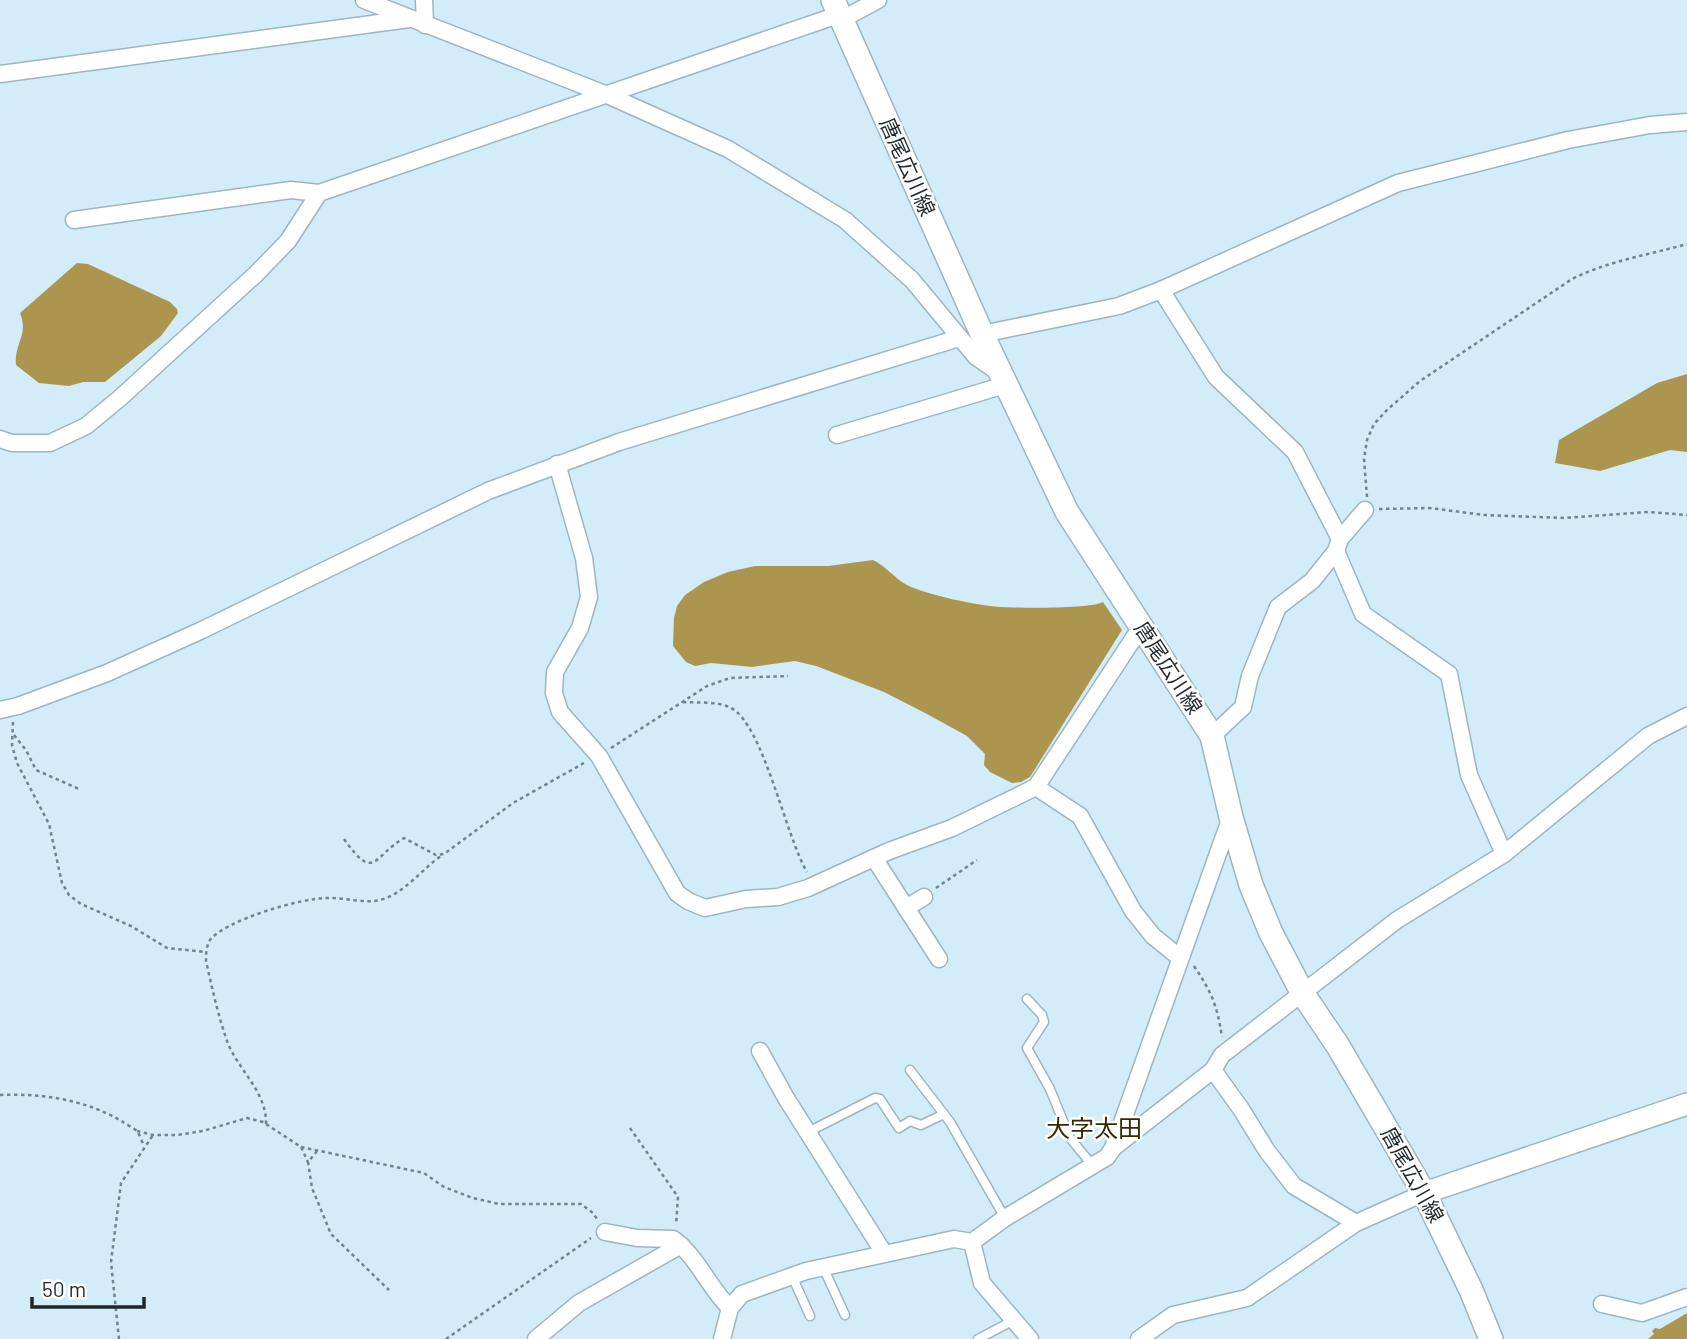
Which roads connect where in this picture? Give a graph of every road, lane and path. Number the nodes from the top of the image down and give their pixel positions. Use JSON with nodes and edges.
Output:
{"nodes":[{"id":1,"x":365,"y":0,"type":"edge"},
{"id":2,"x":424,"y":0,"type":"edge"},
{"id":3,"x":878,"y":0,"type":"edge"},
{"id":4,"x":837,"y":11,"type":"edge"},
{"id":5,"x":418,"y":22,"type":"junction"},
{"id":6,"x":0,"y":74,"type":"edge"},
{"id":7,"x":605,"y":94,"type":"junction"},
{"id":8,"x":1687,"y":122,"type":"edge"},
{"id":9,"x":319,"y":193,"type":"junction"},
{"id":10,"x":74,"y":220,"type":"dead end"},
{"id":11,"x":1687,"y":244,"type":"edge"},
{"id":12,"x":1161,"y":290,"type":"junction"},
{"id":13,"x":970,"y":336,"type":"junction"},
{"id":14,"x":1002,"y":379,"type":"junction"},
{"id":15,"x":838,"y":435,"type":"dead end"},
{"id":16,"x":0,"y":439,"type":"edge"},
{"id":17,"x":557,"y":464,"type":"junction"},
{"id":18,"x":1365,"y":510,"type":"junction"},
{"id":19,"x":1687,"y":515,"type":"edge"},
{"id":20,"x":1338,"y":545,"type":"junction"},
{"id":21,"x":1142,"y":627,"type":"junction"},
{"id":22,"x":788,"y":676,"type":"dead end"},
{"id":23,"x":683,"y":702,"type":"junction"},
{"id":24,"x":7,"y":708,"type":"edge"},
{"id":25,"x":1687,"y":716,"type":"edge"},
{"id":26,"x":14,"y":735,"type":"junction"},
{"id":27,"x":1212,"y":736,"type":"junction"},
{"id":28,"x":599,"y":756,"type":"junction"},
{"id":29,"x":1036,"y":787,"type":"junction"},
{"id":30,"x":79,"y":789,"type":"dead end"},
{"id":31,"x":1231,"y":817,"type":"junction"},
{"id":32,"x":344,"y":839,"type":"dead end"},
{"id":33,"x":444,"y":854,"type":"junction"},
{"id":34,"x":1504,"y":854,"type":"junction"},
{"id":35,"x":874,"y":858,"type":"junction"},
{"id":36,"x":977,"y":860,"type":"dead end"},
{"id":37,"x":815,"y":885,"type":"junction"},
{"id":38,"x":924,"y":897,"type":"joint"},
{"id":39,"x":906,"y":908,"type":"junction"},
{"id":40,"x":206,"y":953,"type":"junction"},
{"id":41,"x":1181,"y":953,"type":"junction"},
{"id":42,"x":939,"y":959,"type":"dead end"},
{"id":43,"x":1303,"y":994,"type":"junction"},
{"id":44,"x":1027,"y":999,"type":"dead end"},
{"id":45,"x":760,"y":1051,"type":"dead end"},
{"id":46,"x":1222,"y":1055,"type":"junction"},
{"id":47,"x":910,"y":1070,"type":"dead end"},
{"id":48,"x":1213,"y":1070,"type":"junction"},
{"id":49,"x":0,"y":1096,"type":"edge"},
{"id":50,"x":1687,"y":1104,"type":"edge"},
{"id":51,"x":944,"y":1114,"type":"junction"},
{"id":52,"x":266,"y":1124,"type":"junction"},
{"id":53,"x":630,"y":1128,"type":"dead end"},
{"id":54,"x":137,"y":1131,"type":"junction"},
{"id":55,"x":808,"y":1132,"type":"junction"},
{"id":56,"x":153,"y":1135,"type":"junction"},
{"id":57,"x":144,"y":1146,"type":"junction"},
{"id":58,"x":301,"y":1147,"type":"junction"},
{"id":59,"x":1113,"y":1148,"type":"junction"},
{"id":60,"x":318,"y":1150,"type":"junction"},
{"id":61,"x":308,"y":1161,"type":"junction"},
{"id":62,"x":1093,"y":1166,"type":"junction"},
{"id":63,"x":1424,"y":1193,"type":"junction"},
{"id":64,"x":1005,"y":1218,"type":"junction"},
{"id":65,"x":1356,"y":1223,"type":"junction"},
{"id":66,"x":605,"y":1232,"type":"junction"},
{"id":67,"x":972,"y":1242,"type":"junction"},
{"id":68,"x":679,"y":1243,"type":"junction"},
{"id":69,"x":884,"y":1253,"type":"junction"},
{"id":70,"x":823,"y":1267,"type":"junction"},
{"id":71,"x":792,"y":1276,"type":"junction"},
{"id":72,"x":390,"y":1290,"type":"dead end"},
{"id":73,"x":1687,"y":1297,"type":"edge"},
{"id":74,"x":1602,"y":1304,"type":"dead end"},
{"id":75,"x":730,"y":1308,"type":"junction"},
{"id":76,"x":845,"y":1315,"type":"dead end"},
{"id":77,"x":810,"y":1316,"type":"dead end"},
{"id":78,"x":1014,"y":1320,"type":"junction"},
{"id":79,"x":119,"y":1339,"type":"edge"},
{"id":80,"x":446,"y":1339,"type":"edge"},
{"id":81,"x":536,"y":1339,"type":"edge"},
{"id":82,"x":722,"y":1339,"type":"edge"},
{"id":83,"x":978,"y":1339,"type":"edge"},
{"id":84,"x":1030,"y":1339,"type":"edge"},
{"id":85,"x":1139,"y":1339,"type":"edge"},
{"id":86,"x":1491,"y":1339,"type":"edge"}],
"edges":[{"from":1,"to":5,"type":"street"},
{"from":2,"to":5,"type":"street"},
{"from":3,"to":4,"type":"street"},
{"from":4,"to":7,"type":"street"},
{"from":4,"to":13,"type":"main road","name":"唐尾広川線"},
{"from":5,"to":6,"type":"street"},
{"from":5,"to":7,"type":"street"},
{"from":7,"to":9,"type":"street"},
{"from":7,"to":13,"type":"street"},
{"from":8,"to":12,"type":"street"},
{"from":9,"to":10,"type":"street"},
{"from":9,"to":16,"type":"street"},
{"from":11,"to":18,"type":"path"},
{"from":12,"to":13,"type":"street"},
{"from":12,"to":20,"type":"street"},
{"from":13,"to":14,"type":"main road","name":"唐尾広川線"},
{"from":13,"to":17,"type":"street"},
{"from":14,"to":15,"type":"street"},
{"from":14,"to":21,"type":"main road","name":"唐尾広川線"},
{"from":17,"to":24,"type":"street"},
{"from":17,"to":28,"type":"street"},
{"from":18,"to":19,"type":"path"},
{"from":18,"to":20,"type":"street"},
{"from":20,"to":27,"type":"street"},
{"from":20,"to":34,"type":"street"},
{"from":21,"to":27,"type":"main road","name":"唐尾広川線"},
{"from":21,"to":29,"type":"street"},
{"from":22,"to":23,"type":"path"},
{"from":23,"to":28,"type":"path"},
{"from":23,"to":37,"type":"path"},
{"from":24,"to":26,"type":"path"},
{"from":25,"to":34,"type":"street"},
{"from":26,"to":30,"type":"path"},
{"from":26,"to":40,"type":"path"},
{"from":27,"to":31,"type":"main road","name":"唐尾広川線"},
{"from":28,"to":33,"type":"path"},
{"from":28,"to":37,"type":"street"},
{"from":29,"to":35,"type":"street"},
{"from":29,"to":41,"type":"street"},
{"from":31,"to":41,"type":"street"},
{"from":31,"to":43,"type":"main road","name":"唐尾広川線"},
{"from":32,"to":33,"type":"path"},
{"from":33,"to":40,"type":"path"},
{"from":34,"to":43,"type":"street"},
{"from":35,"to":37,"type":"street"},
{"from":35,"to":39,"type":"street"},
{"from":36,"to":38,"type":"path"},
{"from":38,"to":39,"type":"street"},
{"from":39,"to":42,"type":"street"},
{"from":40,"to":52,"type":"path"},
{"from":41,"to":46,"type":"path"},
{"from":41,"to":59,"type":"street"},
{"from":43,"to":46,"type":"street"},
{"from":43,"to":63,"type":"main road","name":"唐尾広川線"},
{"from":44,"to":62,"type":"lane"},
{"from":45,"to":55,"type":"street"},
{"from":46,"to":48,"type":"street"},
{"from":47,"to":51,"type":"lane"},
{"from":48,"to":59,"type":"street"},
{"from":48,"to":65,"type":"street"},
{"from":49,"to":54,"type":"path"},
{"from":50,"to":63,"type":"street"},
{"from":51,"to":55,"type":"lane"},
{"from":51,"to":64,"type":"lane"},
{"from":52,"to":56,"type":"path"},
{"from":52,"to":58,"type":"path"},
{"from":53,"to":68,"type":"path"},
{"from":54,"to":56,"type":"path"},
{"from":54,"to":57,"type":"path"},
{"from":55,"to":69,"type":"street"},
{"from":56,"to":57,"type":"path"},
{"from":57,"to":79,"type":"path"},
{"from":58,"to":60,"type":"path"},
{"from":58,"to":61,"type":"path"},
{"from":59,"to":62,"type":"street"},
{"from":60,"to":61,"type":"path"},
{"from":60,"to":66,"type":"path"},
{"from":61,"to":72,"type":"path"},
{"from":62,"to":64,"type":"street"},
{"from":63,"to":65,"type":"street"},
{"from":63,"to":86,"type":"main road","name":"唐尾広川線"},
{"from":64,"to":67,"type":"street"},
{"from":65,"to":85,"type":"street"},
{"from":66,"to":68,"type":"street"},
{"from":66,"to":80,"type":"path"},
{"from":67,"to":69,"type":"street"},
{"from":67,"to":78,"type":"street"},
{"from":68,"to":75,"type":"street"},
{"from":68,"to":81,"type":"street"},
{"from":69,"to":70,"type":"street"},
{"from":70,"to":71,"type":"street"},
{"from":70,"to":76,"type":"lane"},
{"from":71,"to":75,"type":"street"},
{"from":71,"to":77,"type":"lane"},
{"from":73,"to":74,"type":"street"},
{"from":75,"to":82,"type":"street"},
{"from":78,"to":83,"type":"lane"},
{"from":78,"to":84,"type":"street"}]}
